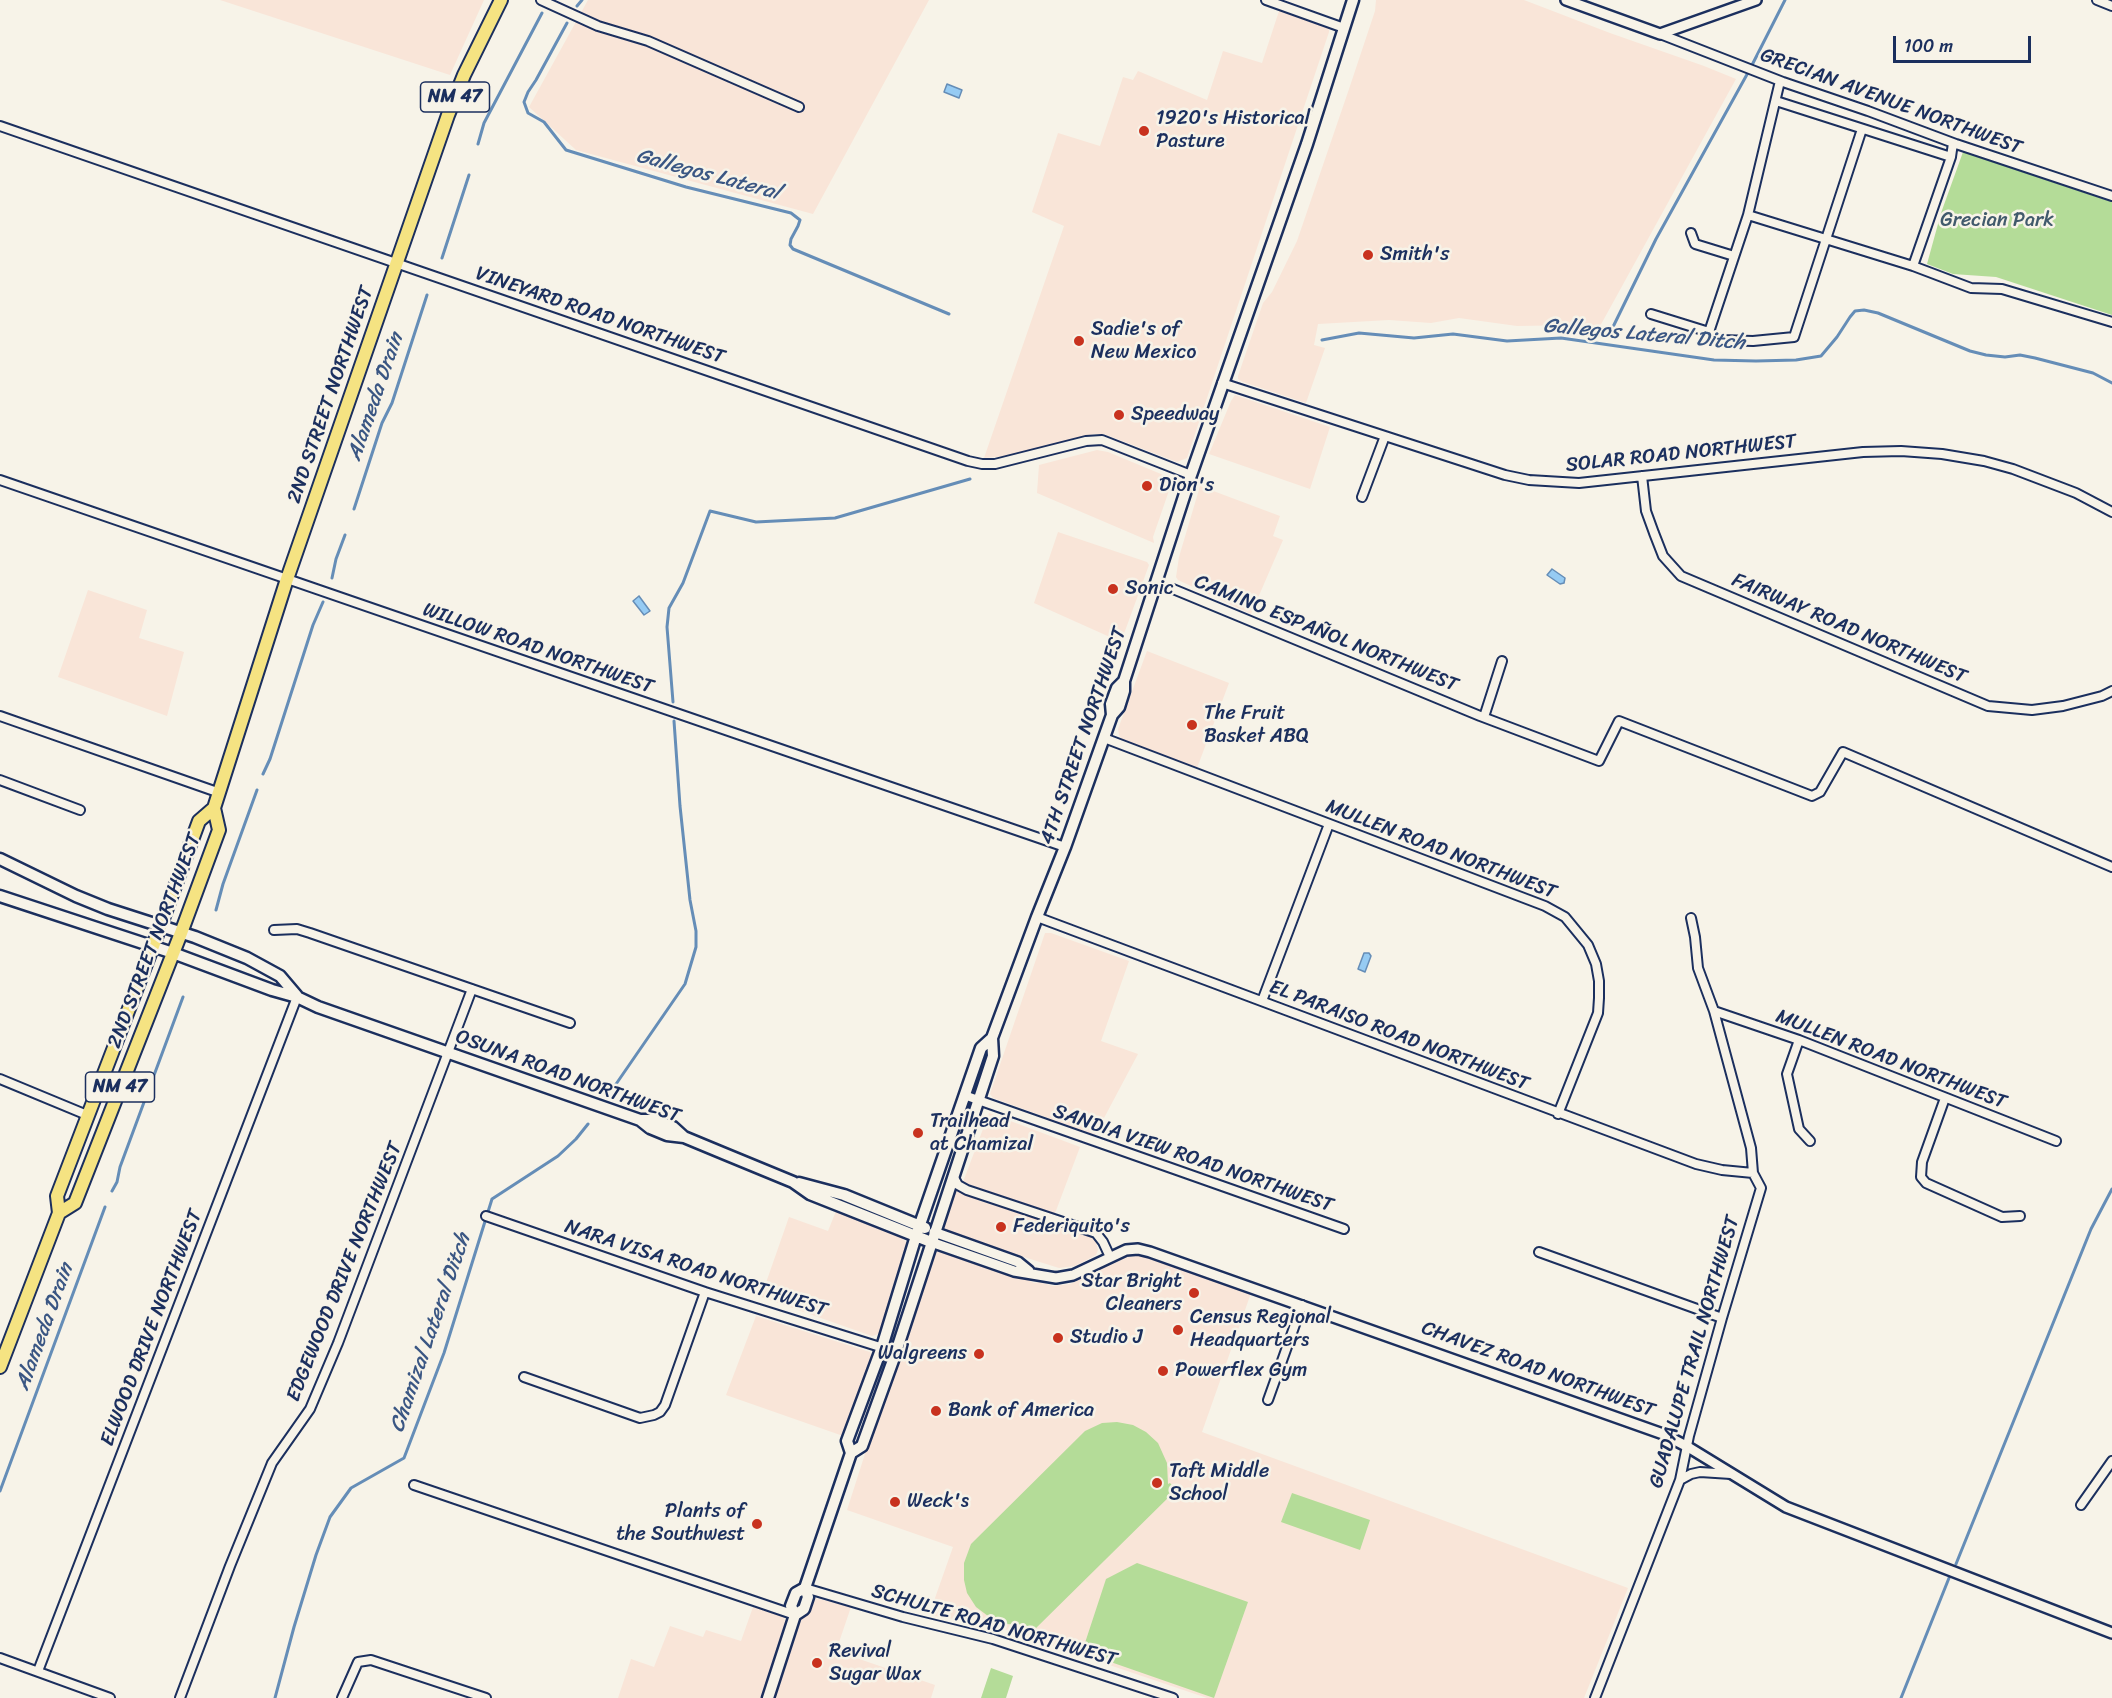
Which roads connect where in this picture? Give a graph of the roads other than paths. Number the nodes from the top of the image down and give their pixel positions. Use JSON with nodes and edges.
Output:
{"nodes":[{"id":1,"x":501,"y":0,"type":"edge"},
{"id":2,"x":541,"y":0,"type":"edge"},
{"id":3,"x":1266,"y":0,"type":"edge"},
{"id":4,"x":1353,"y":0,"type":"edge"},
{"id":5,"x":1566,"y":0,"type":"edge"},
{"id":6,"x":1756,"y":0,"type":"edge"},
{"id":7,"x":2097,"y":0,"type":"edge"},
{"id":8,"x":1282,"y":3,"type":"edge"},
{"id":9,"x":2112,"y":6,"type":"edge"},
{"id":10,"x":1344,"y":28,"type":"junction"},
{"id":11,"x":1660,"y":34,"type":"junction"},
{"id":12,"x":1780,"y":81,"type":"junction"},
{"id":13,"x":1776,"y":101,"type":"junction"},
{"id":14,"x":799,"y":107,"type":"dead end"},
{"id":15,"x":0,"y":126,"type":"edge"},
{"id":16,"x":1862,"y":129,"type":"junction"},
{"id":17,"x":1953,"y":143,"type":"junction"},
{"id":18,"x":1951,"y":157,"type":"junction"},
{"id":19,"x":2112,"y":196,"type":"edge"},
{"id":20,"x":1748,"y":215,"type":"junction"},
{"id":21,"x":1692,"y":233,"type":"dead end"},
{"id":22,"x":1827,"y":238,"type":"junction"},
{"id":23,"x":1734,"y":256,"type":"junction"},
{"id":24,"x":398,"y":263,"type":"junction"},
{"id":25,"x":1913,"y":266,"type":"junction"},
{"id":26,"x":1652,"y":314,"type":"dead end"},
{"id":27,"x":2112,"y":322,"type":"edge"},
{"id":28,"x":1709,"y":332,"type":"junction"},
{"id":29,"x":1222,"y":383,"type":"junction"},
{"id":30,"x":1385,"y":436,"type":"junction"},
{"id":31,"x":1191,"y":475,"type":"junction"},
{"id":32,"x":1642,"y":476,"type":"junction"},
{"id":33,"x":0,"y":480,"type":"edge"},
{"id":34,"x":1362,"y":497,"type":"dead end"},
{"id":35,"x":2112,"y":512,"type":"edge"},
{"id":36,"x":287,"y":579,"type":"junction"},
{"id":37,"x":1155,"y":588,"type":"junction"},
{"id":38,"x":1502,"y":661,"type":"dead end"},
{"id":39,"x":2112,"y":691,"type":"edge"},
{"id":40,"x":0,"y":716,"type":"edge"},
{"id":41,"x":1484,"y":717,"type":"junction"},
{"id":42,"x":1104,"y":738,"type":"junction"},
{"id":43,"x":0,"y":780,"type":"edge"},
{"id":44,"x":219,"y":793,"type":"junction"},
{"id":45,"x":214,"y":808,"type":"junction"},
{"id":46,"x":80,"y":810,"type":"dead end"},
{"id":47,"x":1329,"y":824,"type":"junction"},
{"id":48,"x":1065,"y":847,"type":"junction"},
{"id":49,"x":0,"y":859,"type":"edge"},
{"id":50,"x":2112,"y":867,"type":"edge"},
{"id":51,"x":0,"y":896,"type":"edge"},
{"id":52,"x":1036,"y":916,"type":"junction"},
{"id":53,"x":1691,"y":918,"type":"dead end"},
{"id":54,"x":161,"y":926,"type":"junction"},
{"id":55,"x":274,"y":930,"type":"dead end"},
{"id":56,"x":181,"y":933,"type":"junction"},
{"id":57,"x":153,"y":946,"type":"junction"},
{"id":58,"x":173,"y":953,"type":"junction"},
{"id":59,"x":472,"y":989,"type":"junction"},
{"id":60,"x":297,"y":997,"type":"junction"},
{"id":61,"x":1262,"y":1001,"type":"junction"},
{"id":62,"x":1714,"y":1011,"type":"junction"},
{"id":63,"x":570,"y":1023,"type":"dead end"},
{"id":64,"x":992,"y":1038,"type":"junction"},
{"id":65,"x":1799,"y":1040,"type":"junction"},
{"id":66,"x":449,"y":1052,"type":"junction"},
{"id":67,"x":0,"y":1079,"type":"edge"},
{"id":68,"x":964,"y":1095,"type":"junction"},
{"id":69,"x":1945,"y":1098,"type":"junction"},
{"id":70,"x":979,"y":1100,"type":"junction"},
{"id":71,"x":1558,"y":1114,"type":"junction"},
{"id":72,"x":87,"y":1115,"type":"junction"},
{"id":73,"x":1810,"y":1141,"type":"dead end"},
{"id":74,"x":2056,"y":1141,"type":"dead end"},
{"id":75,"x":1752,"y":1173,"type":"junction"},
{"id":76,"x":953,"y":1174,"type":"junction"},
{"id":77,"x":59,"y":1213,"type":"junction"},
{"id":78,"x":486,"y":1216,"type":"dead end"},
{"id":79,"x":2020,"y":1216,"type":"dead end"},
{"id":80,"x":1344,"y":1229,"type":"dead end"},
{"id":81,"x":926,"y":1233,"type":"junction"},
{"id":82,"x":1539,"y":1252,"type":"dead end"},
{"id":83,"x":1110,"y":1257,"type":"junction"},
{"id":84,"x":705,"y":1292,"type":"junction"},
{"id":85,"x":1302,"y":1305,"type":"junction"},
{"id":86,"x":1722,"y":1318,"type":"junction"},
{"id":87,"x":882,"y":1347,"type":"junction"},
{"id":88,"x":896,"y":1352,"type":"junction"},
{"id":89,"x":0,"y":1367,"type":"edge"},
{"id":90,"x":524,"y":1377,"type":"dead end"},
{"id":91,"x":1268,"y":1400,"type":"dead end"},
{"id":92,"x":1688,"y":1447,"type":"junction"},
{"id":93,"x":852,"y":1453,"type":"junction"},
{"id":94,"x":2112,"y":1461,"type":"edge"},
{"id":95,"x":1731,"y":1474,"type":"junction"},
{"id":96,"x":1680,"y":1480,"type":"junction"},
{"id":97,"x":414,"y":1485,"type":"dead end"},
{"id":98,"x":2081,"y":1505,"type":"dead end"},
{"id":99,"x":805,"y":1588,"type":"junction"},
{"id":100,"x":795,"y":1616,"type":"junction"},
{"id":101,"x":2112,"y":1633,"type":"edge"},
{"id":102,"x":0,"y":1658,"type":"edge"},
{"id":103,"x":38,"y":1671,"type":"junction"},
{"id":104,"x":110,"y":1698,"type":"edge"},
{"id":105,"x":180,"y":1698,"type":"edge"},
{"id":106,"x":342,"y":1698,"type":"edge"},
{"id":107,"x":486,"y":1698,"type":"edge"},
{"id":108,"x":768,"y":1698,"type":"edge"},
{"id":109,"x":1173,"y":1698,"type":"edge"},
{"id":110,"x":1595,"y":1698,"type":"edge"}],
"edges":[{"from":1,"to":24,"type":"main road","name":"2ND STREET NORTHWEST","number":"NM 47"},
{"from":2,"to":14,"type":"street"},
{"from":3,"to":8,"type":"street"},
{"from":4,"to":10,"type":"main road","name":"4TH STREET NORTHWEST"},
{"from":5,"to":11,"type":"street"},
{"from":6,"to":11,"type":"street"},
{"from":7,"to":9,"type":"street"},
{"from":8,"to":10,"type":"street"},
{"from":10,"to":29,"type":"main road","name":"4TH STREET NORTHWEST"},
{"from":11,"to":12,"type":"street","name":"GRECIAN AVENUE NORTHWEST"},
{"from":12,"to":13,"type":"street"},
{"from":12,"to":17,"type":"street","name":"GRECIAN AVENUE NORTHWEST"},
{"from":13,"to":16,"type":"street"},
{"from":13,"to":20,"type":"street"},
{"from":15,"to":24,"type":"street","name":"VINEYARD ROAD NORTHWEST"},
{"from":16,"to":18,"type":"street"},
{"from":16,"to":22,"type":"street"},
{"from":17,"to":18,"type":"street"},
{"from":17,"to":19,"type":"street","name":"GRECIAN AVENUE NORTHWEST"},
{"from":18,"to":25,"type":"street"},
{"from":20,"to":22,"type":"street"},
{"from":20,"to":23,"type":"street"},
{"from":21,"to":23,"type":"street"},
{"from":22,"to":25,"type":"street"},
{"from":22,"to":28,"type":"street"},
{"from":23,"to":28,"type":"street"},
{"from":24,"to":31,"type":"street","name":"VINEYARD ROAD NORTHWEST"},
{"from":24,"to":36,"type":"main road","name":"2ND STREET NORTHWEST","number":"NM 47"},
{"from":25,"to":27,"type":"street"},
{"from":26,"to":28,"type":"street"},
{"from":29,"to":30,"type":"street","name":"SOLAR ROAD NORTHWEST"},
{"from":29,"to":31,"type":"main road","name":"4TH STREET NORTHWEST"},
{"from":30,"to":32,"type":"street","name":"SOLAR ROAD NORTHWEST"},
{"from":30,"to":34,"type":"street"},
{"from":31,"to":37,"type":"main road","name":"4TH STREET NORTHWEST"},
{"from":32,"to":35,"type":"street","name":"SOLAR ROAD NORTHWEST"},
{"from":32,"to":39,"type":"street","name":"FAIRWAY ROAD NORTHWEST"},
{"from":33,"to":36,"type":"street","name":"WILLOW ROAD NORTHWEST"},
{"from":36,"to":44,"type":"main road","name":"2ND STREET NORTHWEST","number":"NM 47"},
{"from":36,"to":48,"type":"street","name":"WILLOW ROAD NORTHWEST"},
{"from":37,"to":41,"type":"street","name":"CAMINO ESPAÑOL NORTHWEST"},
{"from":37,"to":42,"type":"main road","name":"4TH STREET NORTHWEST"},
{"from":38,"to":41,"type":"street"},
{"from":40,"to":44,"type":"street"},
{"from":41,"to":50,"type":"street","name":"CAMINO ESPAÑOL NORTHWEST"},
{"from":42,"to":47,"type":"street","name":"MULLEN ROAD NORTHWEST"},
{"from":42,"to":48,"type":"main road","name":"4TH STREET NORTHWEST"},
{"from":43,"to":46,"type":"street"},
{"from":44,"to":45,"type":"main road","name":"2ND STREET NORTHWEST","number":"NM 47"},
{"from":45,"to":54,"type":"main road","name":"2ND STREET NORTHWEST","number":"NM 47"},
{"from":45,"to":56,"type":"main road","name":"2ND STREET NORTHWEST","number":"NM 47"},
{"from":47,"to":61,"type":"street"},
{"from":47,"to":71,"type":"street","name":"MULLEN ROAD NORTHWEST"},
{"from":48,"to":52,"type":"main road","name":"4TH STREET NORTHWEST"},
{"from":49,"to":54,"type":"main road","name":"OSUNA ROAD NORTHWEST"},
{"from":51,"to":57,"type":"main road","name":"OSUNA ROAD NORTHWEST"},
{"from":52,"to":61,"type":"street","name":"EL PARAISO ROAD NORTHWEST"},
{"from":52,"to":64,"type":"main road","name":"4TH STREET NORTHWEST"},
{"from":53,"to":62,"type":"street","name":"GUADALUPE TRAIL NORTHWEST"},
{"from":54,"to":56,"type":"main road","name":"OSUNA ROAD NORTHWEST"},
{"from":54,"to":57,"type":"main road","name":"2ND STREET NORTHWEST","number":"NM 47"},
{"from":55,"to":59,"type":"street"},
{"from":56,"to":58,"type":"main road","name":"2ND STREET NORTHWEST","number":"NM 47"},
{"from":56,"to":60,"type":"main road","name":"OSUNA ROAD NORTHWEST"},
{"from":57,"to":58,"type":"main road","name":"OSUNA ROAD NORTHWEST"},
{"from":57,"to":72,"type":"main road","name":"2ND STREET NORTHWEST","number":"NM 47"},
{"from":58,"to":60,"type":"main road","name":"OSUNA ROAD NORTHWEST"},
{"from":58,"to":77,"type":"main road","name":"2ND STREET NORTHWEST","number":"NM 47"},
{"from":59,"to":63,"type":"street"},
{"from":59,"to":66,"type":"street","name":"EDGEWOOD DRIVE NORTHWEST"},
{"from":60,"to":66,"type":"main road","name":"OSUNA ROAD NORTHWEST"},
{"from":60,"to":103,"type":"street","name":"ELWOOD DRIVE NORTHWEST"},
{"from":61,"to":71,"type":"street","name":"EL PARAISO ROAD NORTHWEST"},
{"from":62,"to":65,"type":"street","name":"MULLEN ROAD NORTHWEST"},
{"from":62,"to":75,"type":"street","name":"GUADALUPE TRAIL NORTHWEST"},
{"from":64,"to":68,"type":"main road","name":"4TH STREET NORTHWEST"},
{"from":64,"to":70,"type":"main road","name":"4TH STREET NORTHWEST"},
{"from":65,"to":69,"type":"street","name":"MULLEN ROAD NORTHWEST"},
{"from":65,"to":73,"type":"street"},
{"from":66,"to":81,"type":"main road","name":"OSUNA ROAD NORTHWEST"},
{"from":66,"to":105,"type":"street","name":"EDGEWOOD DRIVE NORTHWEST"},
{"from":67,"to":72,"type":"street"},
{"from":68,"to":70,"type":"street","name":"SANDIA VIEW ROAD NORTHWEST"},
{"from":68,"to":81,"type":"main road","name":"4TH STREET NORTHWEST"},
{"from":69,"to":74,"type":"street","name":"MULLEN ROAD NORTHWEST"},
{"from":69,"to":79,"type":"street"},
{"from":70,"to":76,"type":"main road","name":"4TH STREET NORTHWEST"},
{"from":70,"to":80,"type":"street","name":"SANDIA VIEW ROAD NORTHWEST"},
{"from":71,"to":75,"type":"street","name":"EL PARAISO ROAD NORTHWEST"},
{"from":72,"to":77,"type":"main road","name":"2ND STREET NORTHWEST","number":"NM 47"},
{"from":75,"to":86,"type":"street","name":"GUADALUPE TRAIL NORTHWEST"},
{"from":76,"to":81,"type":"main road","name":"4TH STREET NORTHWEST"},
{"from":76,"to":83,"type":"street"},
{"from":77,"to":89,"type":"main road","name":"2ND STREET NORTHWEST","number":"NM 47"},
{"from":78,"to":84,"type":"street","name":"NARA VISA ROAD NORTHWEST"},
{"from":81,"to":83,"type":"street","name":"OSUNA ROAD NORTHWEST"},
{"from":81,"to":87,"type":"main road","name":"4TH STREET NORTHWEST"},
{"from":81,"to":88,"type":"main road","name":"4TH STREET NORTHWEST"},
{"from":82,"to":86,"type":"street"},
{"from":83,"to":85,"type":"street","name":"CHAVEZ ROAD NORTHWEST"},
{"from":84,"to":87,"type":"street","name":"NARA VISA ROAD NORTHWEST"},
{"from":84,"to":90,"type":"street"},
{"from":85,"to":91,"type":"street"},
{"from":85,"to":92,"type":"street","name":"CHAVEZ ROAD NORTHWEST"},
{"from":86,"to":92,"type":"street","name":"GUADALUPE TRAIL NORTHWEST"},
{"from":87,"to":88,"type":"street","name":"NARA VISA ROAD NORTHWEST"},
{"from":87,"to":93,"type":"main road","name":"4TH STREET NORTHWEST"},
{"from":88,"to":93,"type":"main road","name":"4TH STREET NORTHWEST"},
{"from":92,"to":95,"type":"street","name":"CHAVEZ ROAD NORTHWEST"},
{"from":92,"to":96,"type":"street","name":"GUADALUPE TRAIL NORTHWEST"},
{"from":93,"to":99,"type":"main road","name":"4TH STREET NORTHWEST"},
{"from":94,"to":98,"type":"street"},
{"from":95,"to":96,"type":"street"},
{"from":95,"to":101,"type":"street","name":"CHAVEZ ROAD NORTHWEST"},
{"from":96,"to":110,"type":"street","name":"GUADALUPE TRAIL NORTHWEST"},
{"from":97,"to":100,"type":"street"},
{"from":99,"to":100,"type":"main road","name":"4TH STREET NORTHWEST"},
{"from":99,"to":109,"type":"street","name":"SCHULTE ROAD NORTHWEST"},
{"from":100,"to":108,"type":"main road","name":"4TH STREET NORTHWEST"},
{"from":102,"to":103,"type":"street"},
{"from":103,"to":104,"type":"street"},
{"from":106,"to":107,"type":"street"}]}
